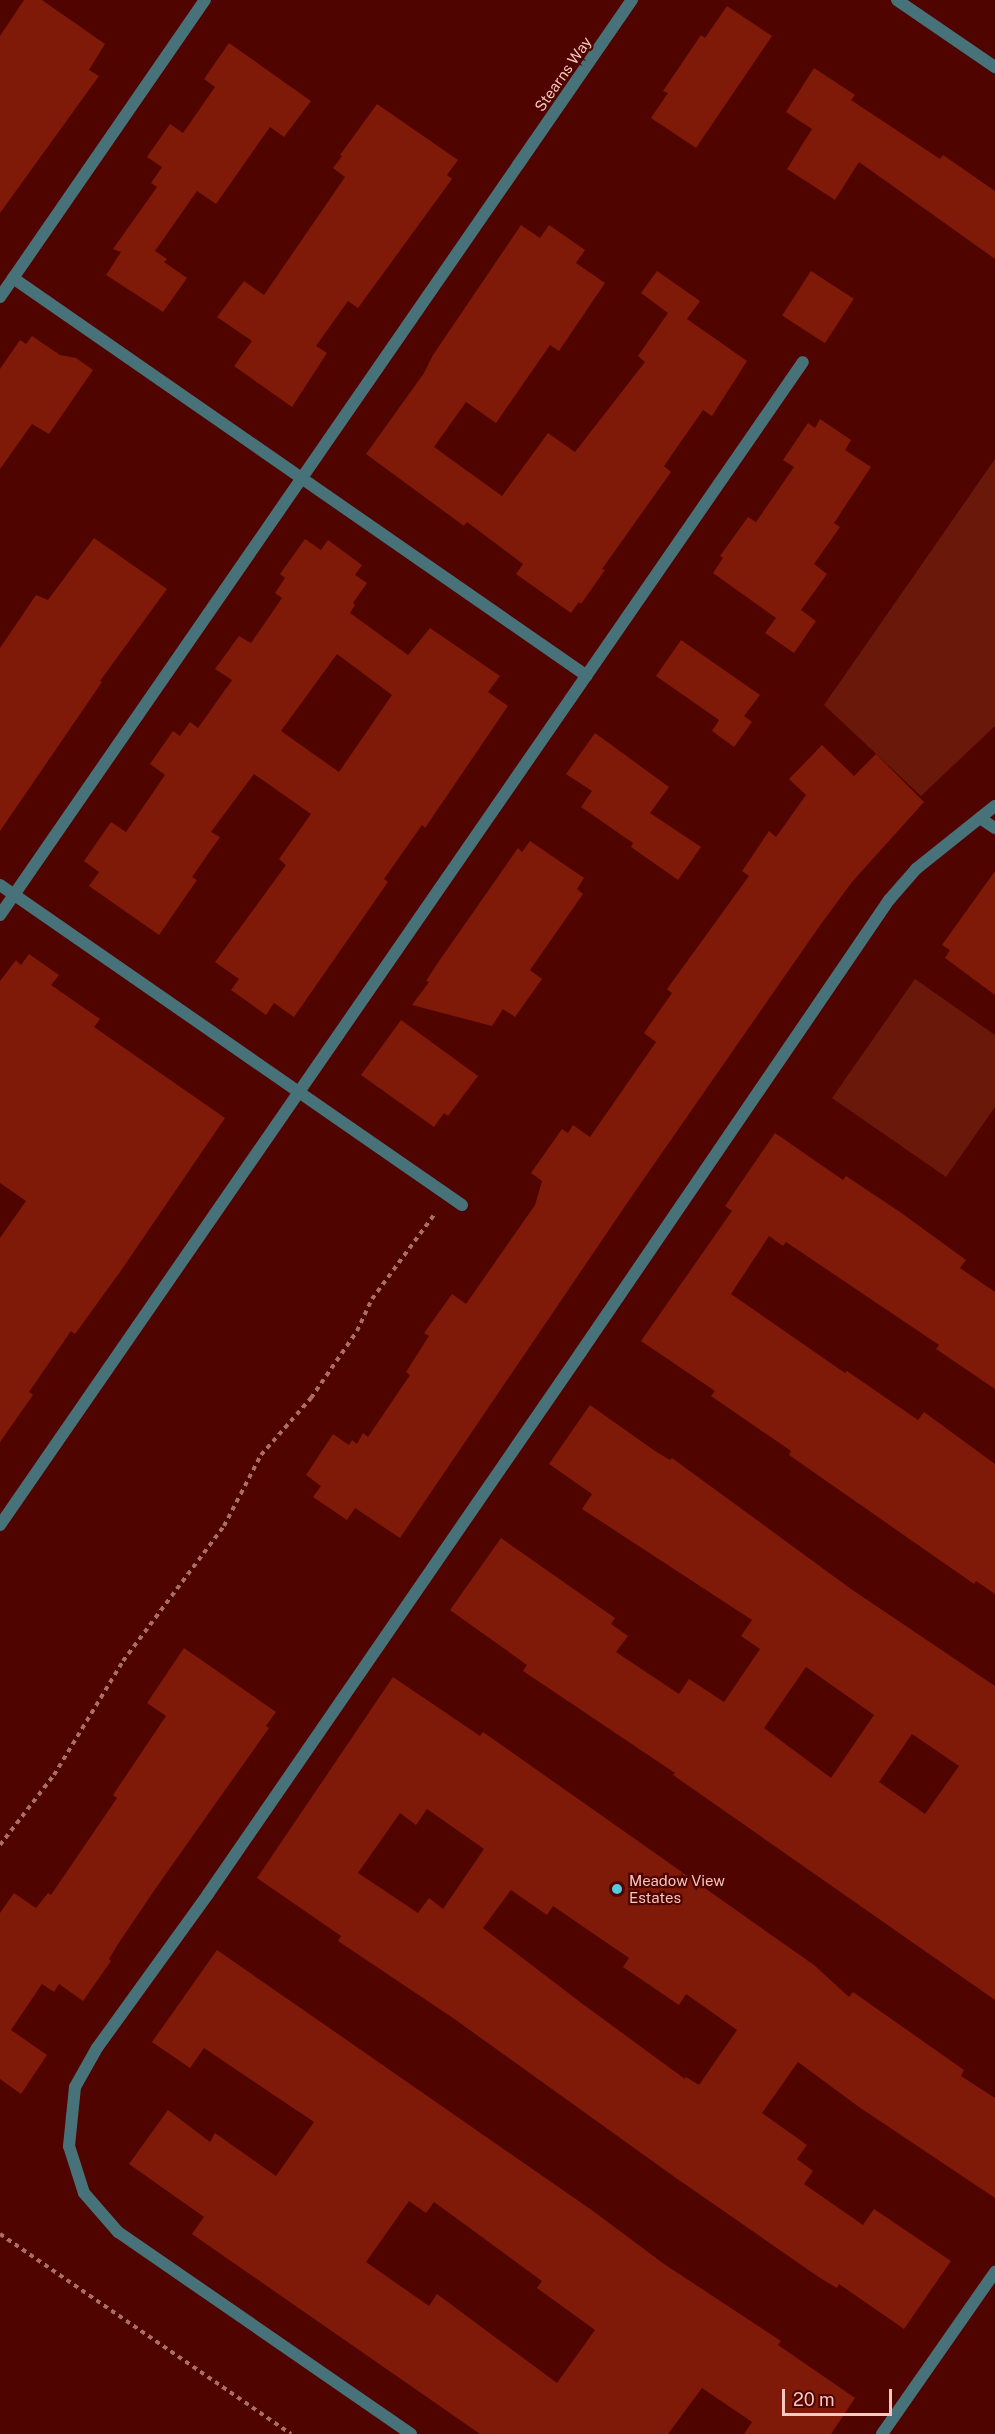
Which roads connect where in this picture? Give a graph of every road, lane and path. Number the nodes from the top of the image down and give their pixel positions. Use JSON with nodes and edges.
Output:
{"nodes":[{"id":1,"x":205,"y":0,"type":"edge"},
{"id":2,"x":632,"y":0,"type":"edge"},
{"id":3,"x":897,"y":0,"type":"edge"},
{"id":4,"x":995,"y":67,"type":"edge"},
{"id":5,"x":13,"y":278,"type":"junction"},
{"id":6,"x":0,"y":297,"type":"edge"},
{"id":7,"x":803,"y":362,"type":"dead end"},
{"id":8,"x":302,"y":478,"type":"junction"},
{"id":9,"x":587,"y":676,"type":"junction"},
{"id":10,"x":995,"y":806,"type":"edge"},
{"id":11,"x":980,"y":818,"type":"junction"},
{"id":12,"x":995,"y":828,"type":"edge"},
{"id":13,"x":0,"y":885,"type":"edge"},
{"id":14,"x":14,"y":895,"type":"junction"},
{"id":15,"x":0,"y":915,"type":"edge"},
{"id":16,"x":299,"y":1092,"type":"junction"},
{"id":17,"x":449,"y":1196,"type":"junction"},
{"id":18,"x":462,"y":1204,"type":"dead end"},
{"id":19,"x":0,"y":1524,"type":"edge"},
{"id":20,"x":0,"y":1845,"type":"edge"},
{"id":21,"x":0,"y":2234,"type":"edge"},
{"id":22,"x":995,"y":2272,"type":"edge"},
{"id":23,"x":291,"y":2434,"type":"edge"},
{"id":24,"x":411,"y":2434,"type":"edge"},
{"id":25,"x":882,"y":2434,"type":"edge"}],
"edges":[{"from":1,"to":5,"type":"street"},
{"from":2,"to":8,"type":"street","name":"Stearns Way"},
{"from":3,"to":4,"type":"street"},
{"from":5,"to":6,"type":"street"},
{"from":5,"to":8,"type":"street"},
{"from":7,"to":9,"type":"street"},
{"from":8,"to":9,"type":"street"},
{"from":8,"to":14,"type":"street","name":"Stearns Way"},
{"from":9,"to":16,"type":"street"},
{"from":10,"to":11,"type":"street"},
{"from":11,"to":12,"type":"street"},
{"from":11,"to":24,"type":"street"},
{"from":13,"to":14,"type":"street"},
{"from":14,"to":15,"type":"street","name":"Stearns Way"},
{"from":14,"to":16,"type":"street"},
{"from":16,"to":17,"type":"street"},
{"from":16,"to":19,"type":"street"},
{"from":17,"to":18,"type":"street"},
{"from":17,"to":20,"type":"path"},
{"from":21,"to":23,"type":"path"},
{"from":22,"to":25,"type":"street"}]}
